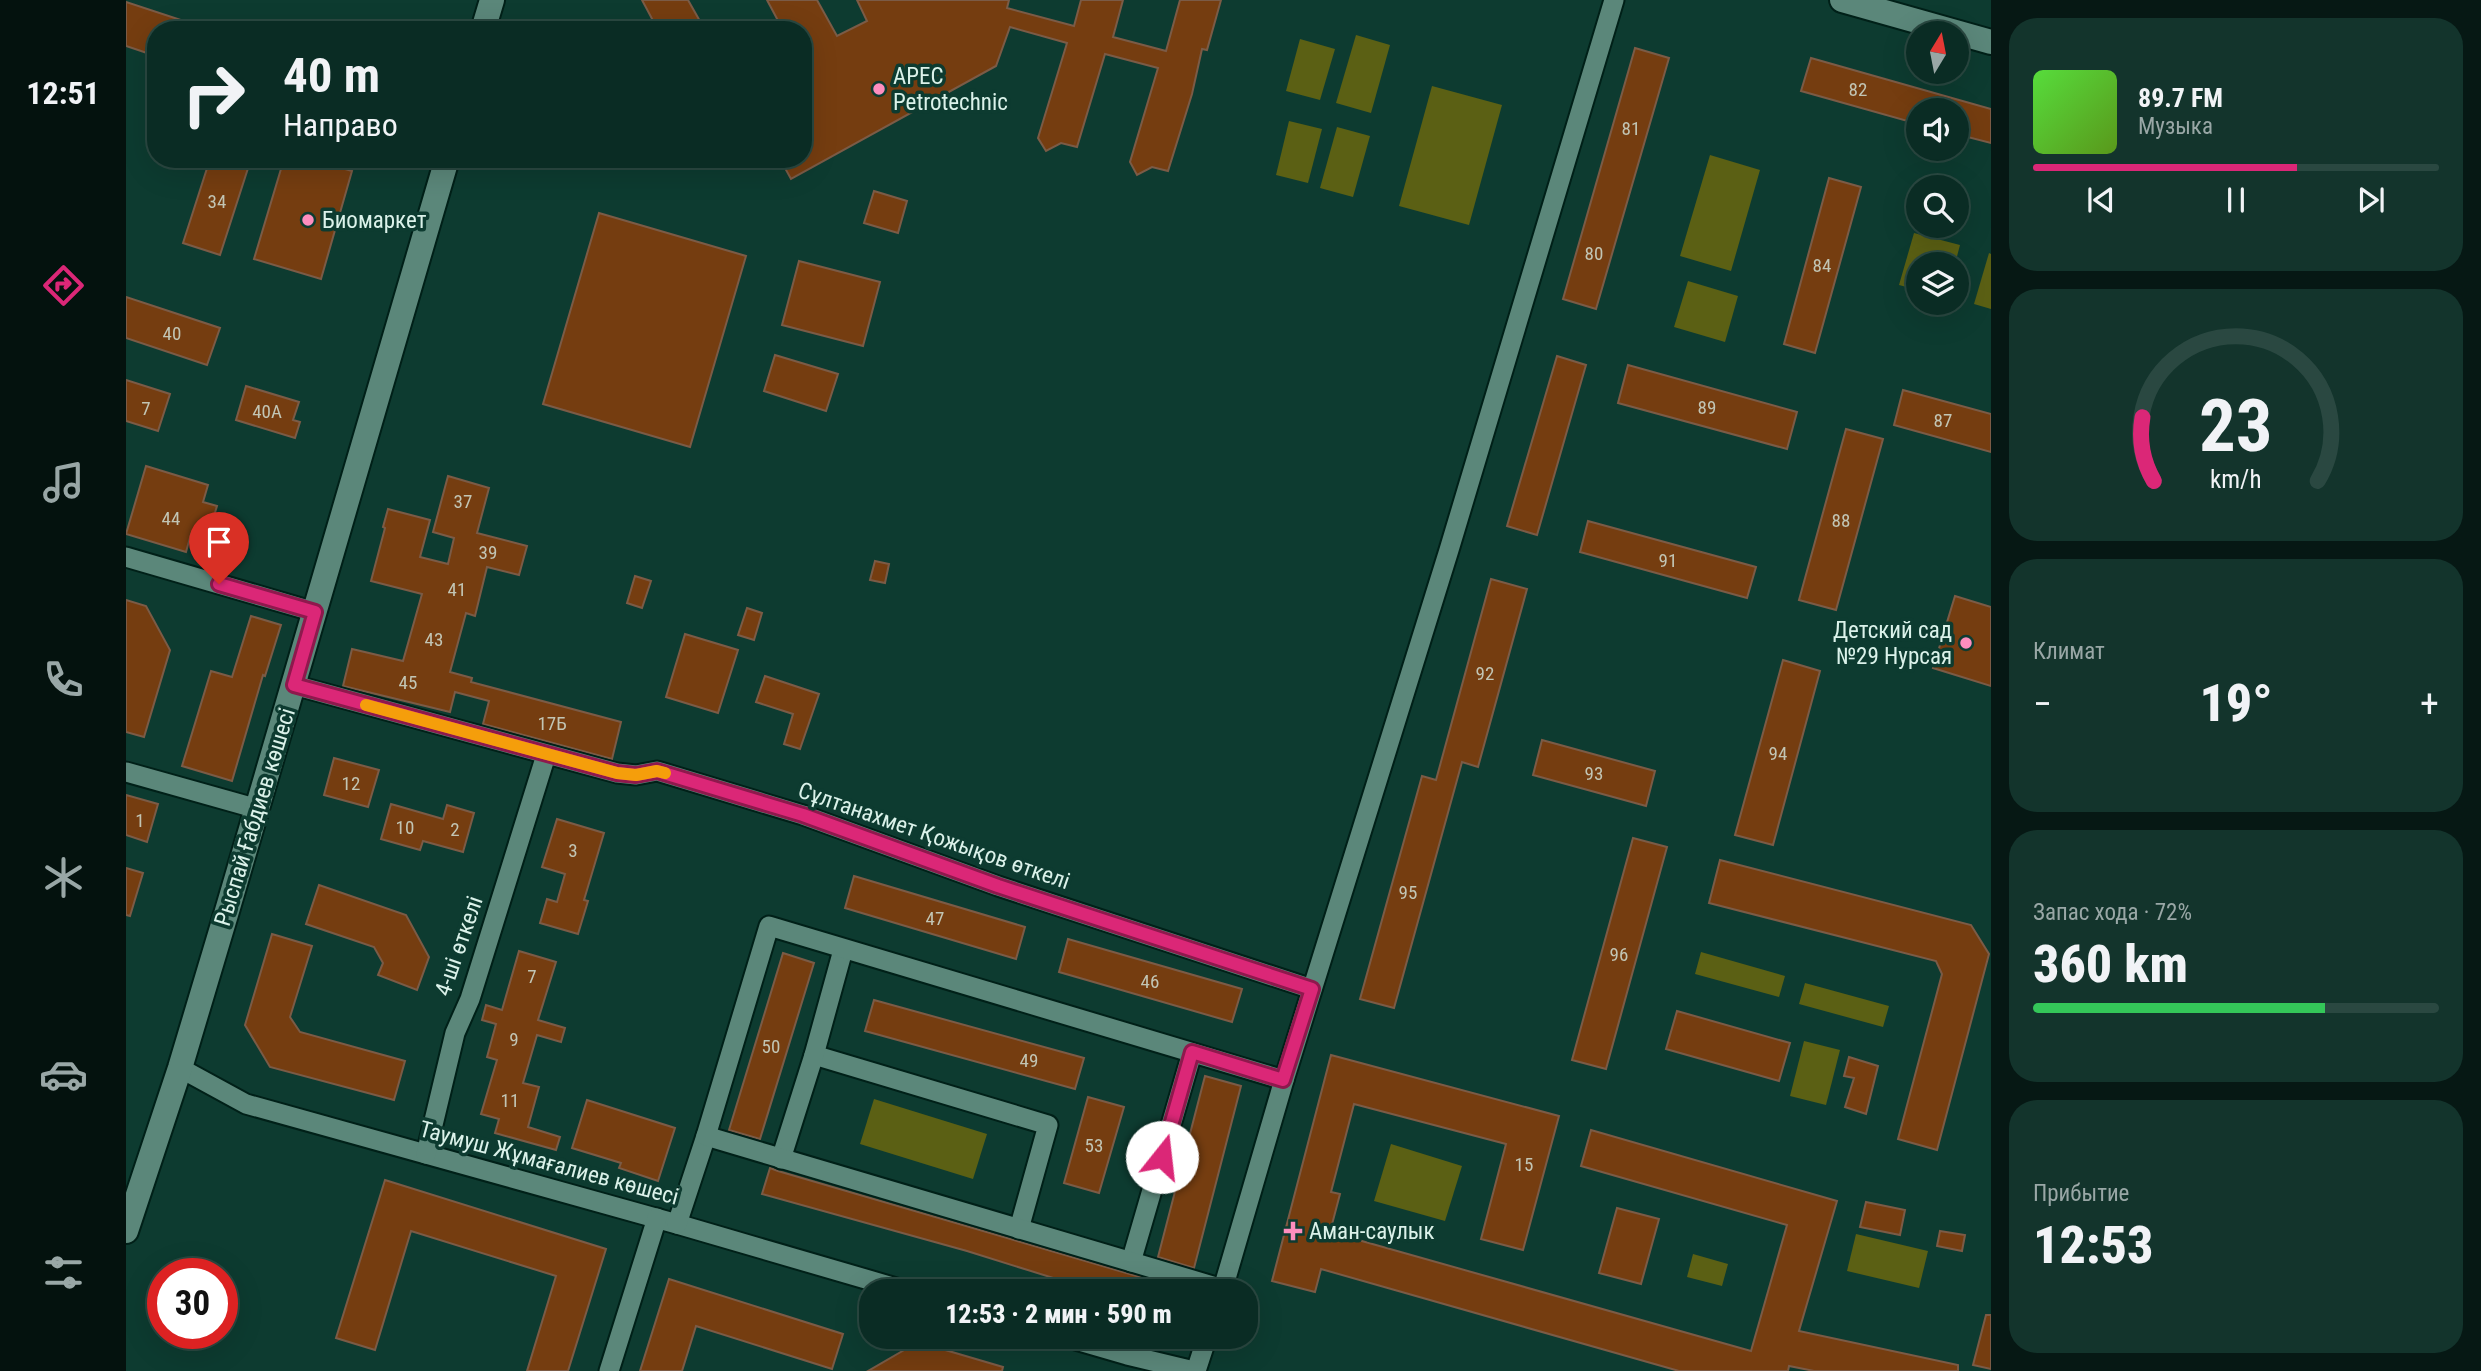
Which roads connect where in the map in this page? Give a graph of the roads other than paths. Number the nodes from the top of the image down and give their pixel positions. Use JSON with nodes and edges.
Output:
{"nodes":[{"id":1,"x":492,"y":0,"type":"edge"},
{"id":2,"x":1614,"y":0,"type":"edge"},
{"id":3,"x":1842,"y":0,"type":"edge"},
{"id":4,"x":486,"y":21,"type":"edge"},
{"id":5,"x":1991,"y":42,"type":"edge"},
{"id":6,"x":444,"y":168,"type":"edge"},
{"id":7,"x":126,"y":557,"type":"edge"},
{"id":8,"x":315,"y":612,"type":"junction"},
{"id":9,"x":294,"y":685,"type":"junction"},
{"id":10,"x":546,"y":755,"type":"junction"},
{"id":11,"x":126,"y":772,"type":"edge"},
{"id":12,"x":258,"y":809,"type":"junction"},
{"id":13,"x":843,"y":950,"type":"junction"},
{"id":14,"x":1312,"y":989,"type":"junction"},
{"id":15,"x":1192,"y":1052,"type":"junction"},
{"id":16,"x":814,"y":1055,"type":"junction"},
{"id":17,"x":180,"y":1068,"type":"junction"},
{"id":18,"x":1283,"y":1080,"type":"junction"},
{"id":19,"x":706,"y":1136,"type":"junction"},
{"id":20,"x":426,"y":1154,"type":"junction"},
{"id":21,"x":781,"y":1159,"type":"junction"},
{"id":22,"x":657,"y":1218,"type":"junction"},
{"id":23,"x":677,"y":1224,"type":"junction"},
{"id":24,"x":1019,"y":1229,"type":"junction"},
{"id":25,"x":126,"y":1231,"type":"edge"},
{"id":26,"x":1131,"y":1262,"type":"junction"},
{"id":27,"x":865,"y":1279,"type":"edge"},
{"id":28,"x":1186,"y":1279,"type":"edge"},
{"id":29,"x":1225,"y":1279,"type":"edge"},
{"id":30,"x":1093,"y":1349,"type":"edge"},
{"id":31,"x":1203,"y":1349,"type":"edge"},
{"id":32,"x":1125,"y":1363,"type":"edge"},
{"id":33,"x":609,"y":1371,"type":"edge"},
{"id":34,"x":1195,"y":1371,"type":"edge"}],
"edges":[{"from":1,"to":4,"type":"street"},
{"from":2,"to":14,"type":"street"},
{"from":3,"to":5,"type":"street"},
{"from":6,"to":8,"type":"street","name":"Рыспай Ғабдиев көшесі"},
{"from":7,"to":8,"type":"street"},
{"from":8,"to":9,"type":"street","name":"Рыспай Ғабдиев көшесі"},
{"from":9,"to":10,"type":"street","name":"Сұлтанахмет Қожықов өткелі"},
{"from":9,"to":12,"type":"street","name":"Рыспай Ғабдиев көшесі"},
{"from":10,"to":14,"type":"street","name":"Сұлтанахмет Қожықов өткелі"},
{"from":10,"to":20,"type":"street","name":"4-ші өткелі"},
{"from":11,"to":12,"type":"street"},
{"from":12,"to":17,"type":"street","name":"Рыспай Ғабдиев көшесі"},
{"from":13,"to":15,"type":"street"},
{"from":13,"to":16,"type":"street"},
{"from":13,"to":19,"type":"street"},
{"from":14,"to":18,"type":"street"},
{"from":15,"to":18,"type":"street"},
{"from":15,"to":26,"type":"street"},
{"from":16,"to":21,"type":"street"},
{"from":16,"to":24,"type":"street"},
{"from":17,"to":20,"type":"street","name":"Таумуш Жұмағалиев көшесі"},
{"from":17,"to":25,"type":"street","name":"Рыспай Ғабдиев көшесі"},
{"from":18,"to":29,"type":"street"},
{"from":19,"to":21,"type":"street"},
{"from":19,"to":23,"type":"street"},
{"from":20,"to":22,"type":"street","name":"Таумуш Жұмағалиев көшесі"},
{"from":21,"to":24,"type":"street"},
{"from":22,"to":23,"type":"street","name":"Таумуш Жұмағалиев көшесі"},
{"from":22,"to":33,"type":"street"},
{"from":23,"to":27,"type":"street","name":"Таумуш Жұмағалиев көшесі"},
{"from":24,"to":26,"type":"street"},
{"from":26,"to":28,"type":"street"},
{"from":30,"to":32,"type":"street"},
{"from":31,"to":34,"type":"street"},
{"from":32,"to":34,"type":"street"}]}
